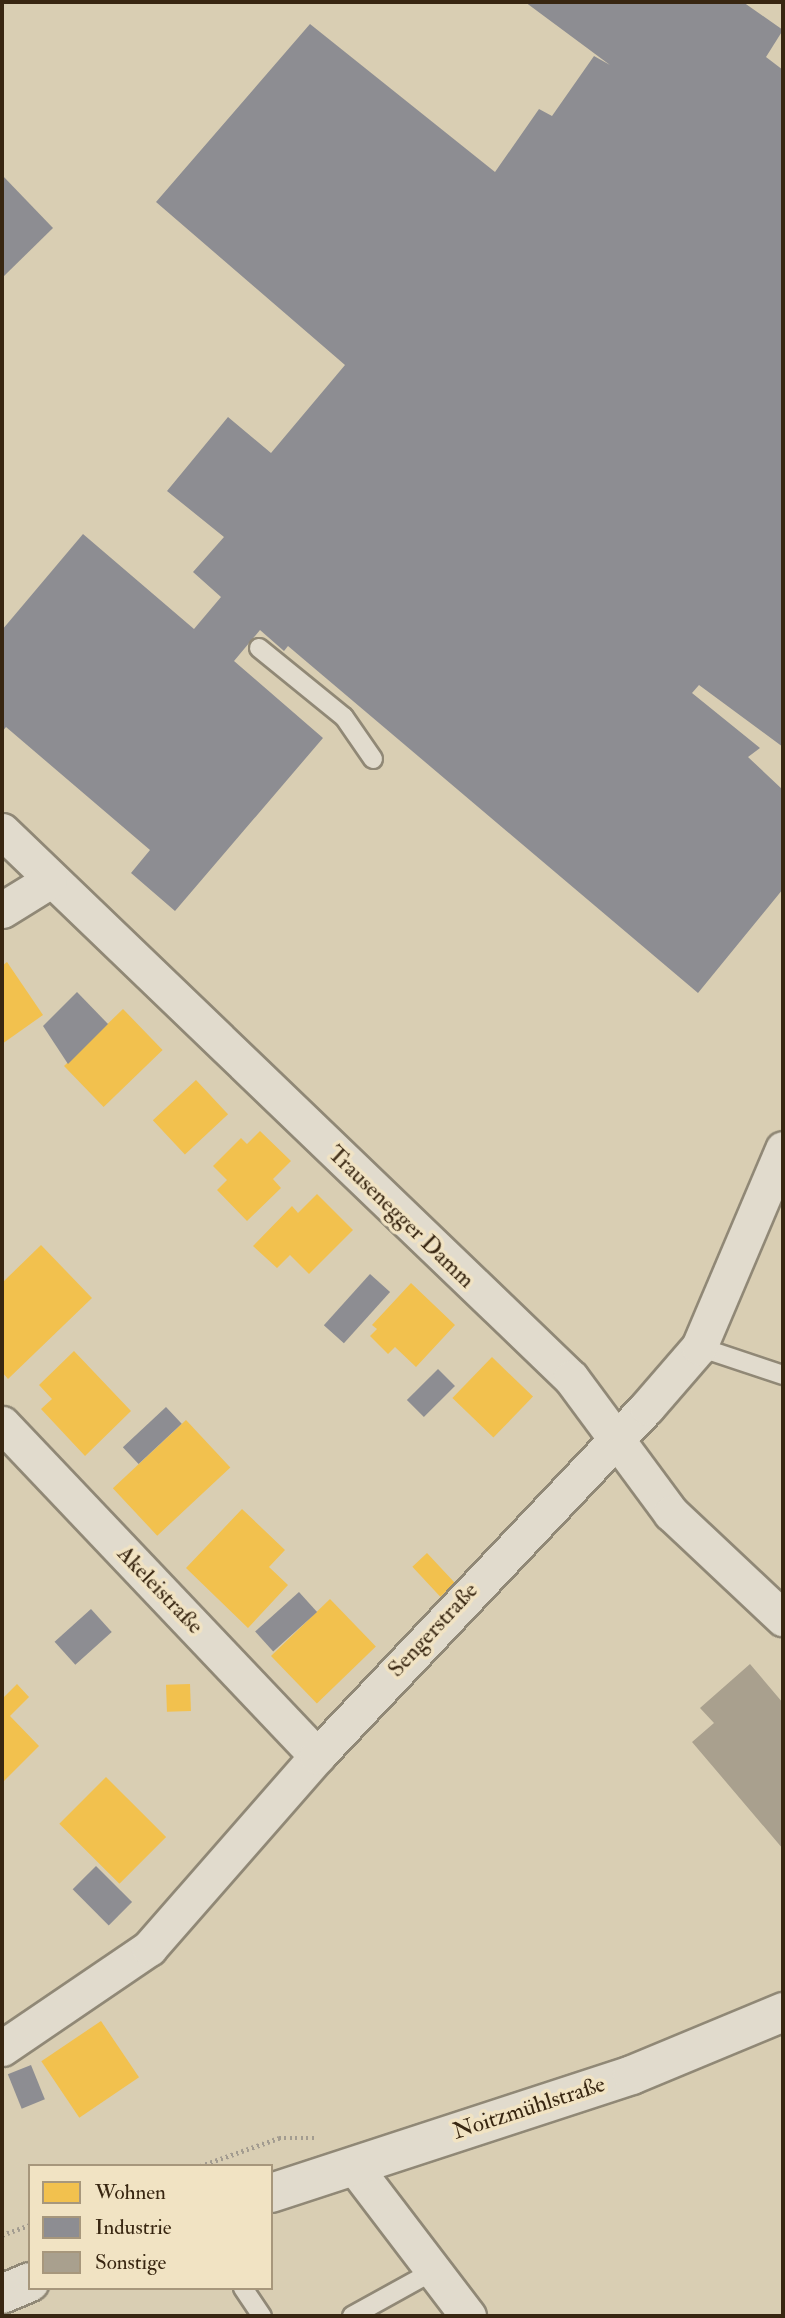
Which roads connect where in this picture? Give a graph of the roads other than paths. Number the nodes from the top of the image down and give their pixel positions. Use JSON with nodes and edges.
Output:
{"nodes":[{"id":1,"x":259,"y":648,"type":"dead end"},
{"id":2,"x":373,"y":759,"type":"dead end"},
{"id":3,"x":2,"y":831,"type":"edge"},
{"id":4,"x":49,"y":881,"type":"junction"},
{"id":5,"x":2,"y":910,"type":"edge"},
{"id":6,"x":783,"y":1149,"type":"edge"},
{"id":7,"x":699,"y":1347,"type":"junction"},
{"id":8,"x":783,"y":1375,"type":"edge"},
{"id":9,"x":2,"y":1424,"type":"edge"},
{"id":10,"x":613,"y":1439,"type":"junction"},
{"id":11,"x":783,"y":1618,"type":"edge"},
{"id":12,"x":317,"y":1756,"type":"junction"},
{"id":13,"x":783,"y":2012,"type":"edge"},
{"id":14,"x":2,"y":2048,"type":"edge"},
{"id":15,"x":353,"y":2165,"type":"junction"},
{"id":16,"x":273,"y":2192,"type":"edge"},
{"id":17,"x":430,"y":2273,"type":"junction"},
{"id":18,"x":28,"y":2283,"type":"edge"},
{"id":19,"x":244,"y":2290,"type":"edge"},
{"id":20,"x":2,"y":2294,"type":"edge"},
{"id":21,"x":262,"y":2316,"type":"edge"},
{"id":22,"x":352,"y":2316,"type":"edge"},
{"id":23,"x":468,"y":2316,"type":"edge"}],
"edges":[{"from":1,"to":2,"type":"lane"},
{"from":3,"to":4,"type":"street","name":"Trausenegger Damm"},
{"from":4,"to":5,"type":"street"},
{"from":4,"to":10,"type":"street","name":"Trausenegger Damm"},
{"from":6,"to":7,"type":"street","name":"Sengerstraße"},
{"from":7,"to":8,"type":"lane"},
{"from":7,"to":10,"type":"street","name":"Sengerstraße"},
{"from":9,"to":12,"type":"street","name":"Akeleistraße"},
{"from":10,"to":11,"type":"street","name":"Trausenegger Damm"},
{"from":10,"to":12,"type":"street","name":"Sengerstraße"},
{"from":12,"to":14,"type":"street","name":"Sengerstraße"},
{"from":13,"to":15,"type":"main road","name":"Noitzmühlstraße"},
{"from":15,"to":16,"type":"main road","name":"Noitzmühlstraße"},
{"from":15,"to":17,"type":"street"},
{"from":17,"to":22,"type":"lane"},
{"from":17,"to":23,"type":"street"},
{"from":18,"to":20,"type":"main road"},
{"from":19,"to":21,"type":"lane"}]}
